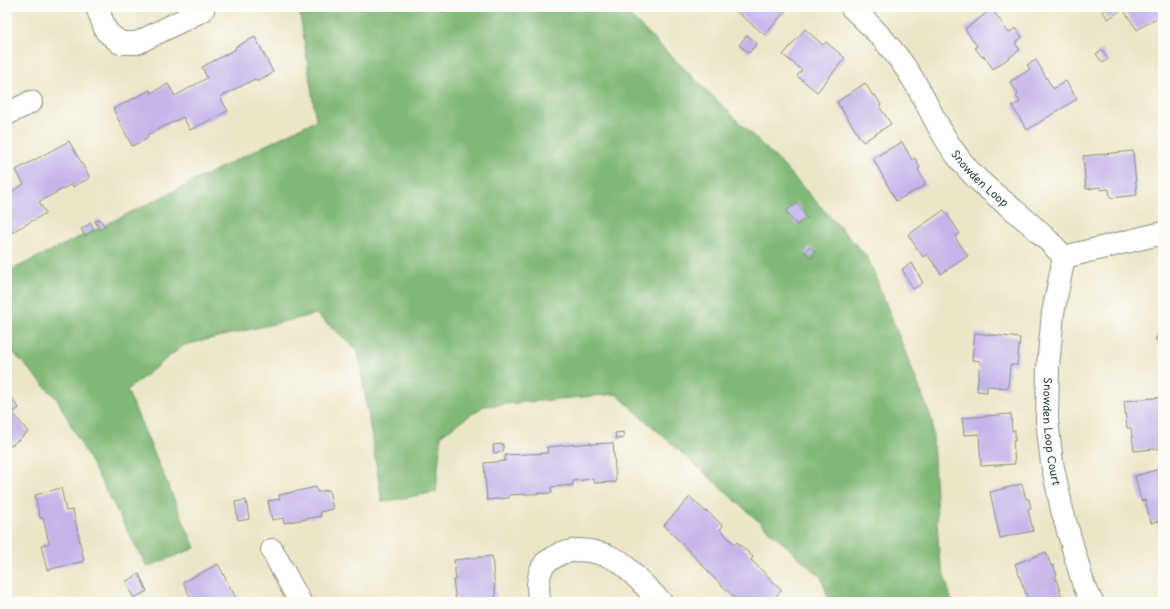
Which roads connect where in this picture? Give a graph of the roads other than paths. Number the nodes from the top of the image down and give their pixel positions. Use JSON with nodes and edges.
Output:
{"nodes":[{"id":1,"x":97,"y":7,"type":"edge"},
{"id":2,"x":851,"y":7,"type":"edge"},
{"id":3,"x":203,"y":10,"type":"dead end"},
{"id":4,"x":31,"y":102,"type":"dead end"},
{"id":5,"x":7,"y":114,"type":"edge"},
{"id":6,"x":1163,"y":233,"type":"edge"},
{"id":7,"x":1064,"y":257,"type":"junction"},
{"id":8,"x":272,"y":550,"type":"dead end"},
{"id":9,"x":539,"y":593,"type":"edge"},
{"id":10,"x":300,"y":602,"type":"edge"},
{"id":11,"x":661,"y":602,"type":"edge"},
{"id":12,"x":1092,"y":602,"type":"edge"}],
"edges":[{"from":1,"to":3,"type":"street"},
{"from":2,"to":7,"type":"street","name":"Snowden Loop"},
{"from":4,"to":5,"type":"street"},
{"from":6,"to":7,"type":"street"},
{"from":7,"to":12,"type":"street","name":"Snowden Loop Court"},
{"from":8,"to":10,"type":"street"},
{"from":9,"to":11,"type":"street"}]}
